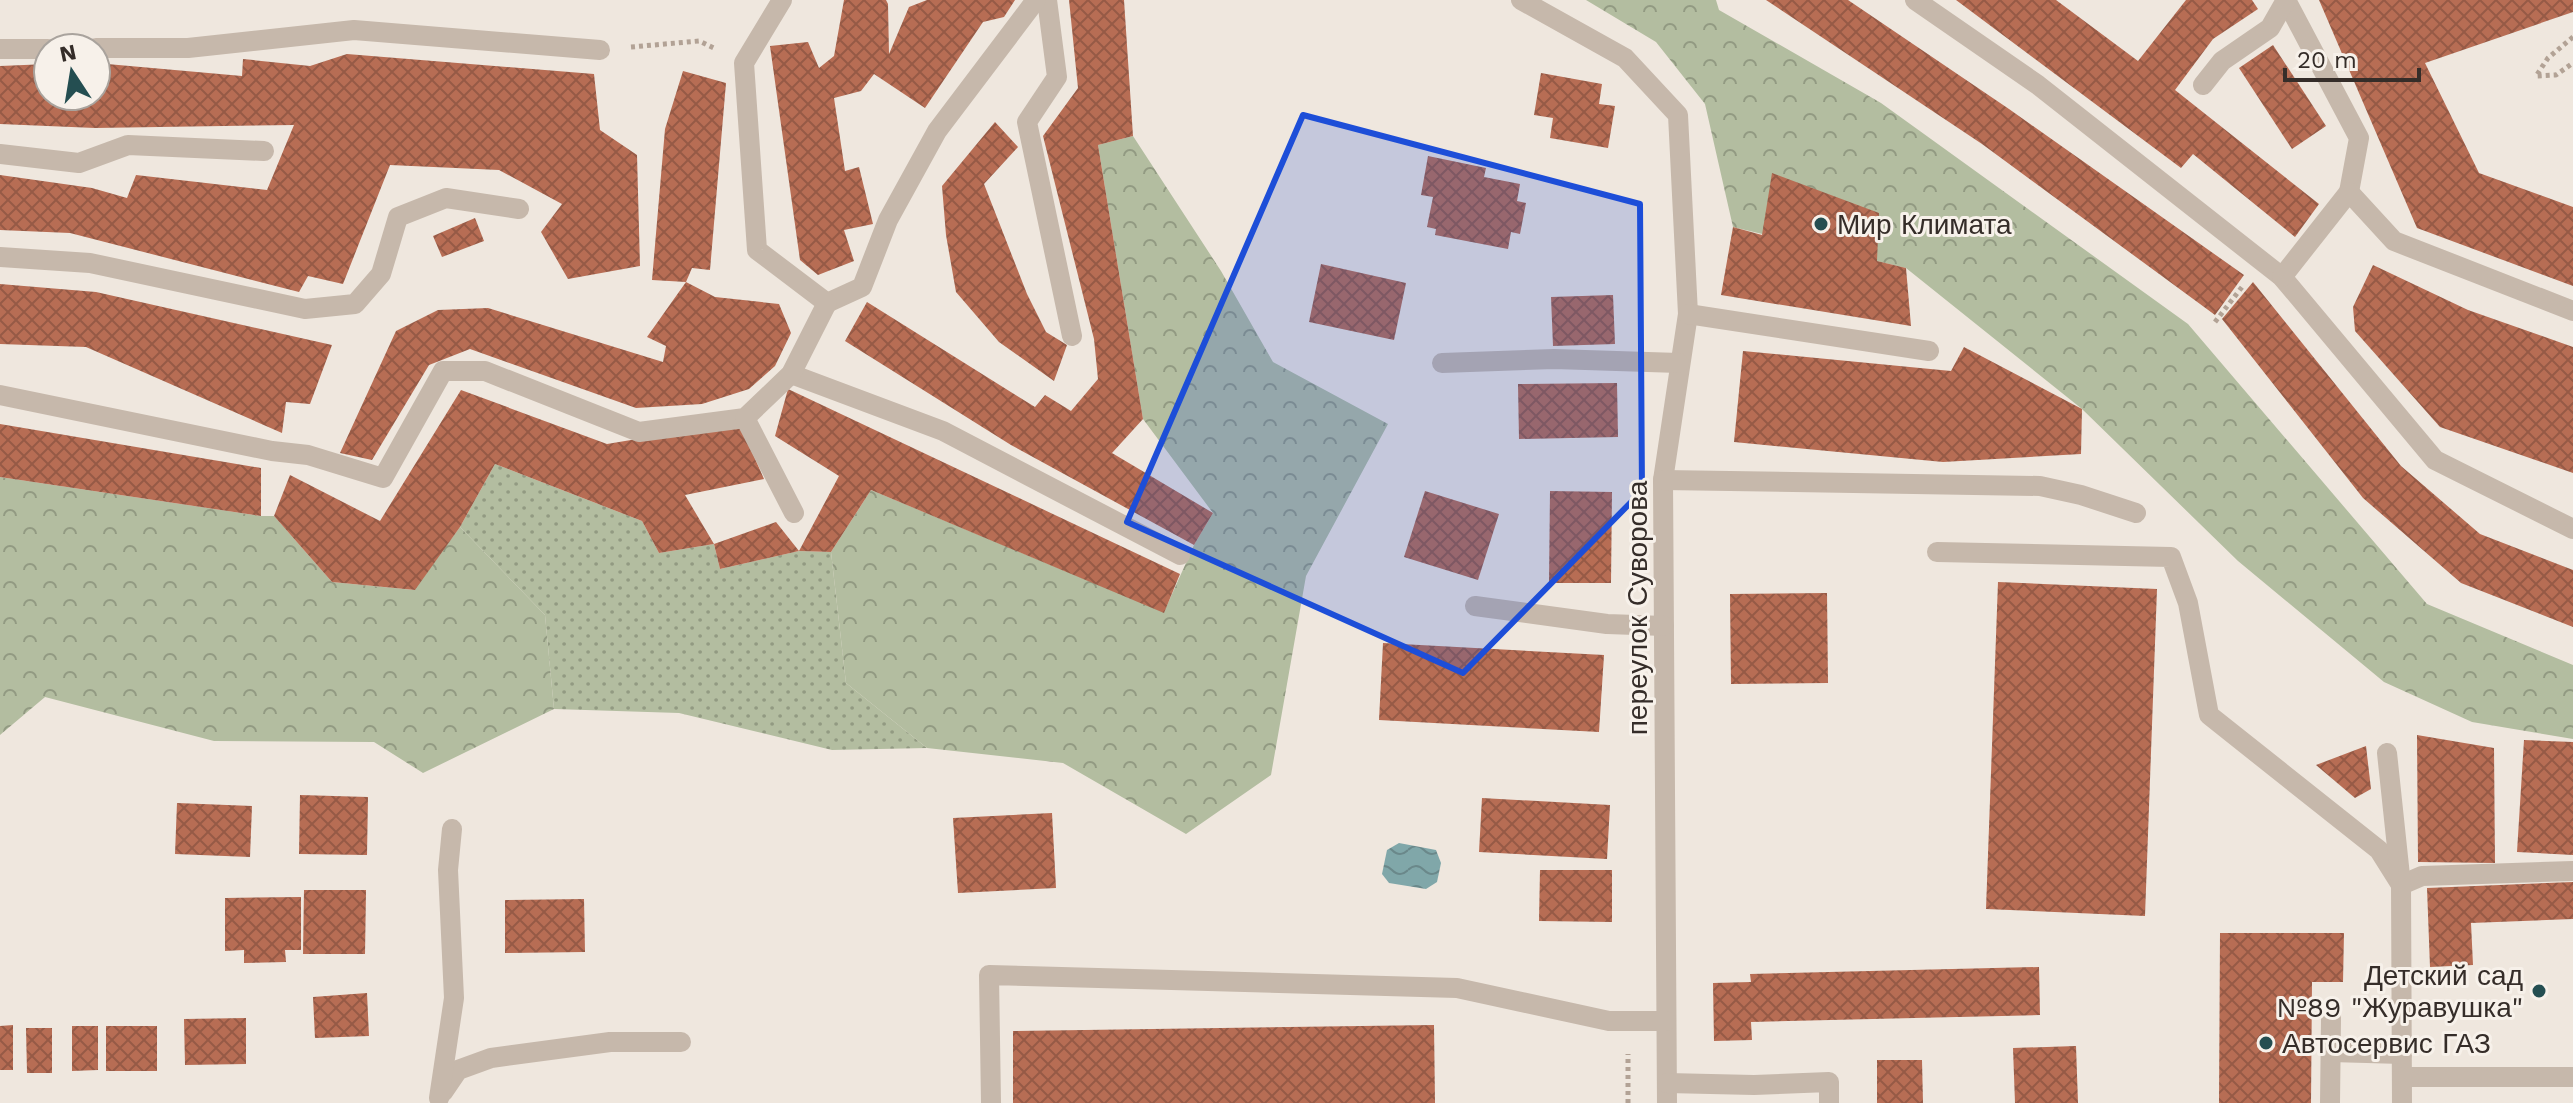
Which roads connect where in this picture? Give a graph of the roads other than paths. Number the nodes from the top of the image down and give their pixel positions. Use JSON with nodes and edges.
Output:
{"nodes":[{"id":1,"x":782,"y":0,"type":"edge"},
{"id":2,"x":1036,"y":0,"type":"edge"},
{"id":3,"x":1047,"y":0,"type":"edge"},
{"id":4,"x":1521,"y":0,"type":"edge"},
{"id":5,"x":1915,"y":0,"type":"edge"},
{"id":6,"x":2286,"y":0,"type":"edge"},
{"id":7,"x":112,"y":48,"type":"edge"},
{"id":8,"x":0,"y":49,"type":"edge"},
{"id":9,"x":32,"y":49,"type":"edge"},
{"id":10,"x":600,"y":50,"type":"road end"},
{"id":11,"x":2203,"y":85,"type":"dead end"},
{"id":12,"x":264,"y":151,"type":"dead end"},
{"id":13,"x":0,"y":154,"type":"edge"},
{"id":14,"x":2349,"y":192,"type":"junction"},
{"id":15,"x":519,"y":209,"type":"dead end"},
{"id":16,"x":0,"y":257,"type":"edge"},
{"id":17,"x":2282,"y":277,"type":"junction"},
{"id":18,"x":827,"y":303,"type":"junction"},
{"id":19,"x":2573,"y":311,"type":"edge"},
{"id":20,"x":1688,"y":314,"type":"junction"},
{"id":21,"x":1072,"y":336,"type":"dead end"},
{"id":22,"x":1929,"y":351,"type":"dead end"},
{"id":23,"x":1442,"y":363,"type":"dead end"},
{"id":24,"x":1679,"y":363,"type":"junction"},
{"id":25,"x":791,"y":374,"type":"junction"},
{"id":26,"x":0,"y":395,"type":"edge"},
{"id":27,"x":745,"y":418,"type":"junction"},
{"id":28,"x":1663,"y":480,"type":"junction"},
{"id":29,"x":794,"y":513,"type":"dead end"},
{"id":30,"x":2136,"y":513,"type":"dead end"},
{"id":31,"x":2573,"y":529,"type":"edge"},
{"id":32,"x":1937,"y":552,"type":"dead end"},
{"id":33,"x":1180,"y":555,"type":"dead end"},
{"id":34,"x":1475,"y":606,"type":"dead end"},
{"id":35,"x":1664,"y":626,"type":"junction"},
{"id":36,"x":2387,"y":753,"type":"dead end"},
{"id":37,"x":452,"y":829,"type":"dead end"},
{"id":38,"x":2573,"y":871,"type":"edge"},
{"id":39,"x":2401,"y":885,"type":"junction"},
{"id":40,"x":2331,"y":1018,"type":"dead end"},
{"id":41,"x":1666,"y":1021,"type":"junction"},
{"id":42,"x":681,"y":1042,"type":"dead end"},
{"id":43,"x":2331,"y":1052,"type":"junction"},
{"id":44,"x":2402,"y":1054,"type":"junction"},
{"id":45,"x":2402,"y":1077,"type":"junction"},
{"id":46,"x":2573,"y":1077,"type":"edge"},
{"id":47,"x":1667,"y":1093,"type":"edge"},
{"id":48,"x":437,"y":1101,"type":"edge"},
{"id":49,"x":991,"y":1103,"type":"edge"},
{"id":50,"x":1829,"y":1103,"type":"edge"},
{"id":51,"x":2330,"y":1103,"type":"edge"},
{"id":52,"x":2402,"y":1103,"type":"edge"}],
"edges":[{"from":1,"to":18,"type":"street"},
{"from":2,"to":18,"type":"street"},
{"from":3,"to":21,"type":"street"},
{"from":4,"to":20,"type":"street","name":"переулок Суворова"},
{"from":5,"to":17,"type":"street"},
{"from":6,"to":11,"type":"street"},
{"from":6,"to":14,"type":"street"},
{"from":7,"to":10,"type":"street"},
{"from":8,"to":9,"type":"street"},
{"from":12,"to":13,"type":"street"},
{"from":14,"to":17,"type":"street"},
{"from":14,"to":19,"type":"street"},
{"from":15,"to":16,"type":"street"},
{"from":17,"to":31,"type":"street"},
{"from":18,"to":25,"type":"street"},
{"from":20,"to":22,"type":"street"},
{"from":20,"to":24,"type":"street","name":"переулок Суворова"},
{"from":23,"to":24,"type":"street"},
{"from":24,"to":28,"type":"street","name":"переулок Суворова"},
{"from":25,"to":27,"type":"street"},
{"from":25,"to":33,"type":"street"},
{"from":26,"to":27,"type":"street"},
{"from":27,"to":29,"type":"street"},
{"from":28,"to":30,"type":"street"},
{"from":28,"to":35,"type":"street","name":"переулок Суворова"},
{"from":32,"to":39,"type":"street"},
{"from":34,"to":35,"type":"street"},
{"from":35,"to":41,"type":"street","name":"переулок Суворова"},
{"from":36,"to":39,"type":"street"},
{"from":37,"to":48,"type":"street"},
{"from":38,"to":39,"type":"street"},
{"from":39,"to":44,"type":"street"},
{"from":40,"to":43,"type":"street"},
{"from":41,"to":47,"type":"street","name":"переулок Суворова"},
{"from":41,"to":49,"type":"street"},
{"from":42,"to":48,"type":"street"},
{"from":43,"to":44,"type":"street"},
{"from":43,"to":51,"type":"street"},
{"from":44,"to":45,"type":"street"},
{"from":45,"to":46,"type":"street"},
{"from":45,"to":52,"type":"street"},
{"from":47,"to":50,"type":"street"}]}
